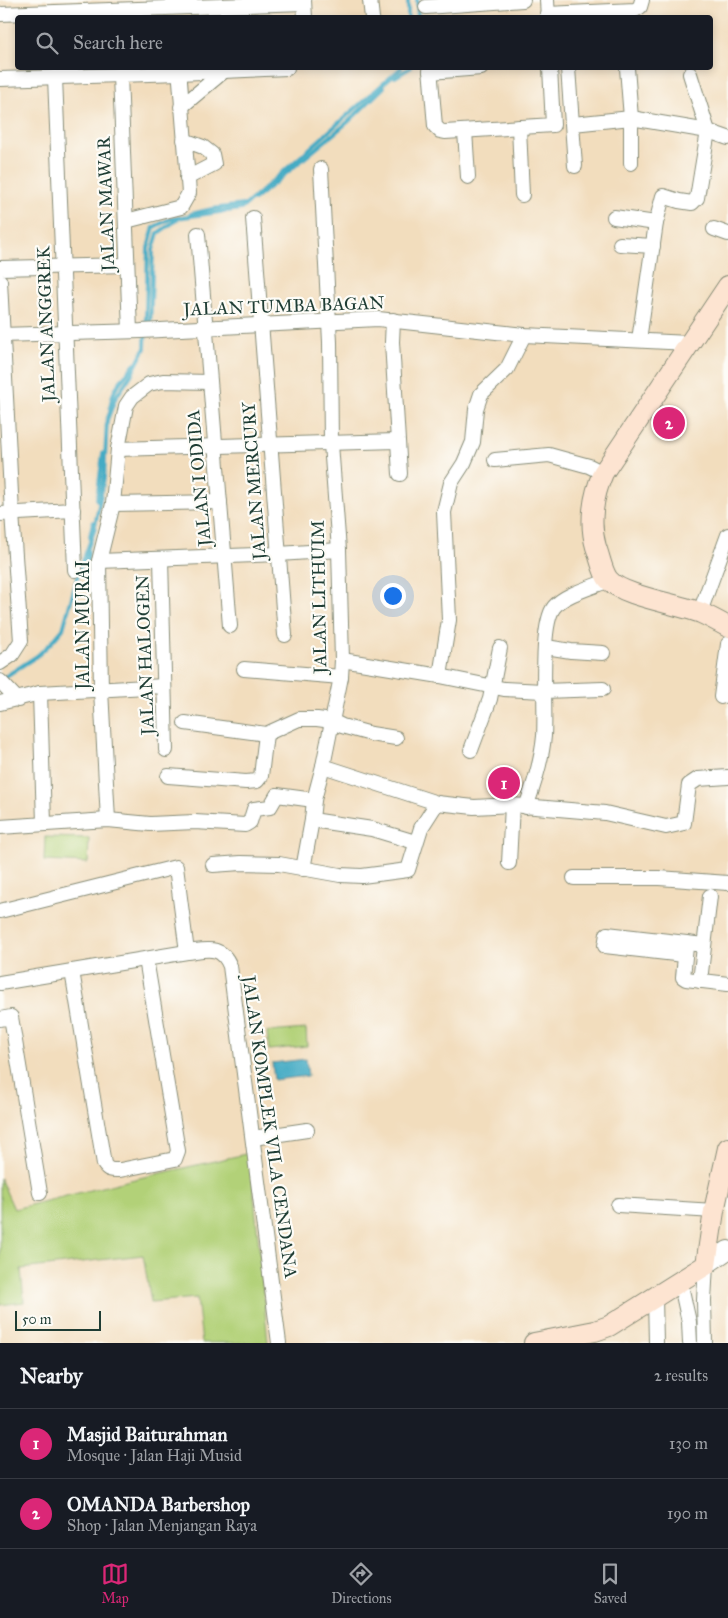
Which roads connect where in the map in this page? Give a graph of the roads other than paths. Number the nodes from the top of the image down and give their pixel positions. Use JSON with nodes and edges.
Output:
{"nodes":[{"id":1,"x":370,"y":0,"type":"edge"},
{"id":2,"x":523,"y":0,"type":"edge"},
{"id":3,"x":547,"y":0,"type":"edge"},
{"id":4,"x":642,"y":0,"type":"edge"},
{"id":5,"x":304,"y":1,"type":"edge"},
{"id":6,"x":259,"y":2,"type":"edge"},
{"id":7,"x":23,"y":6,"type":"edge"},
{"id":8,"x":426,"y":8,"type":"edge"},
{"id":9,"x":176,"y":9,"type":"edge"},
{"id":10,"x":0,"y":14,"type":"edge"},
{"id":11,"x":108,"y":14,"type":"edge"},
{"id":12,"x":305,"y":15,"type":"edge"},
{"id":13,"x":372,"y":15,"type":"edge"},
{"id":14,"x":548,"y":15,"type":"edge"},
{"id":15,"x":562,"y":15,"type":"edge"},
{"id":16,"x":179,"y":70,"type":"edge"},
{"id":17,"x":245,"y":70,"type":"edge"},
{"id":18,"x":430,"y":70,"type":"edge"},
{"id":19,"x":550,"y":70,"type":"edge"},
{"id":20,"x":568,"y":70,"type":"edge"},
{"id":21,"x":627,"y":70,"type":"edge"},
{"id":22,"x":224,"y":71,"type":"junction"},
{"id":23,"x":113,"y":73,"type":"edge"},
{"id":24,"x":690,"y":74,"type":"dead end"},
{"id":25,"x":54,"y":77,"type":"junction"},
{"id":26,"x":0,"y":78,"type":"edge"},
{"id":27,"x":181,"y":107,"type":"junction"},
{"id":28,"x":631,"y":118,"type":"junction"},
{"id":29,"x":573,"y":124,"type":"junction"},
{"id":30,"x":519,"y":127,"type":"junction"},
{"id":31,"x":465,"y":130,"type":"junction"},
{"id":32,"x":708,"y":131,"type":"junction"},
{"id":33,"x":728,"y":138,"type":"edge"},
{"id":34,"x":184,"y":140,"type":"junction"},
{"id":35,"x":632,"y":163,"type":"dead end"},
{"id":36,"x":575,"y":166,"type":"dead end"},
{"id":37,"x":321,"y":169,"type":"dead end"},
{"id":38,"x":468,"y":177,"type":"dead end"},
{"id":39,"x":188,"y":178,"type":"junction"},
{"id":40,"x":522,"y":195,"type":"dead end"},
{"id":41,"x":614,"y":217,"type":"dead end"},
{"id":42,"x":253,"y":218,"type":"dead end"},
{"id":43,"x":126,"y":222,"type":"junction"},
{"id":44,"x":656,"y":223,"type":"junction"},
{"id":45,"x":714,"y":229,"type":"dead end"},
{"id":46,"x":198,"y":234,"type":"dead end"},
{"id":47,"x":728,"y":234,"type":"edge"},
{"id":48,"x":620,"y":244,"type":"dead end"},
{"id":49,"x":653,"y":246,"type":"junction"},
{"id":50,"x":127,"y":265,"type":"junction"},
{"id":51,"x":63,"y":266,"type":"junction"},
{"id":52,"x":0,"y":268,"type":"edge"},
{"id":53,"x":0,"y":282,"type":"edge"},
{"id":54,"x":728,"y":286,"type":"edge"},
{"id":55,"x":329,"y":320,"type":"junction"},
{"id":56,"x":392,"y":320,"type":"junction"},
{"id":57,"x":261,"y":324,"type":"junction"},
{"id":58,"x":206,"y":327,"type":"junction"},
{"id":59,"x":136,"y":331,"type":"junction"},
{"id":60,"x":66,"y":332,"type":"junction"},
{"id":61,"x":1,"y":335,"type":"edge"},
{"id":62,"x":524,"y":336,"type":"junction"},
{"id":63,"x":639,"y":340,"type":"junction"},
{"id":64,"x":689,"y":343,"type":"junction"},
{"id":65,"x":210,"y":382,"type":"junction"},
{"id":66,"x":397,"y":441,"type":"junction"},
{"id":67,"x":331,"y":444,"type":"junction"},
{"id":68,"x":270,"y":445,"type":"junction"},
{"id":69,"x":215,"y":447,"type":"junction"},
{"id":70,"x":118,"y":449,"type":"junction"},
{"id":71,"x":496,"y":460,"type":"dead end"},
{"id":72,"x":603,"y":473,"type":"junction"},
{"id":73,"x":400,"y":474,"type":"dead end"},
{"id":74,"x":220,"y":502,"type":"junction"},
{"id":75,"x":113,"y":504,"type":"junction"},
{"id":76,"x":73,"y":510,"type":"junction"},
{"id":77,"x":6,"y":513,"type":"edge"},
{"id":78,"x":728,"y":535,"type":"edge"},
{"id":79,"x":338,"y":550,"type":"junction"},
{"id":80,"x":279,"y":554,"type":"junction"},
{"id":81,"x":225,"y":556,"type":"junction"},
{"id":82,"x":161,"y":559,"type":"junction"},
{"id":83,"x":99,"y":561,"type":"junction"},
{"id":84,"x":75,"y":570,"type":"dead end"},
{"id":85,"x":608,"y":580,"type":"junction"},
{"id":86,"x":700,"y":612,"type":"junction"},
{"id":87,"x":230,"y":626,"type":"dead end"},
{"id":88,"x":728,"y":627,"type":"edge"},
{"id":89,"x":285,"y":635,"type":"dead end"},
{"id":90,"x":728,"y":644,"type":"edge"},
{"id":91,"x":500,"y":648,"type":"dead end"},
{"id":92,"x":546,"y":648,"type":"junction"},
{"id":93,"x":603,"y":653,"type":"dead end"},
{"id":94,"x":342,"y":660,"type":"junction"},
{"id":95,"x":0,"y":663,"type":"edge"},
{"id":96,"x":244,"y":669,"type":"dead end"},
{"id":97,"x":440,"y":676,"type":"junction"},
{"id":98,"x":341,"y":677,"type":"junction"},
{"id":99,"x":164,"y":686,"type":"junction"},
{"id":100,"x":492,"y":688,"type":"junction"},
{"id":101,"x":603,"y":689,"type":"dead end"},
{"id":102,"x":9,"y":690,"type":"edge"},
{"id":103,"x":101,"y":690,"type":"junction"},
{"id":104,"x":543,"y":691,"type":"junction"},
{"id":105,"x":40,"y":692,"type":"junction"},
{"id":106,"x":721,"y":698,"type":"dead end"},
{"id":107,"x":0,"y":703,"type":"edge"},
{"id":108,"x":332,"y":721,"type":"junction"},
{"id":109,"x":185,"y":723,"type":"dead end"},
{"id":110,"x":266,"y":734,"type":"junction"},
{"id":111,"x":396,"y":738,"type":"dead end"},
{"id":112,"x":166,"y":750,"type":"dead end"},
{"id":113,"x":471,"y":750,"type":"dead end"},
{"id":114,"x":323,"y":766,"type":"junction"},
{"id":115,"x":168,"y":776,"type":"dead end"},
{"id":116,"x":728,"y":777,"type":"edge"},
{"id":117,"x":314,"y":800,"type":"junction"},
{"id":118,"x":437,"y":804,"type":"junction"},
{"id":119,"x":512,"y":805,"type":"junction"},
{"id":120,"x":526,"y":807,"type":"junction"},
{"id":121,"x":108,"y":820,"type":"junction"},
{"id":122,"x":312,"y":820,"type":"junction"},
{"id":123,"x":44,"y":823,"type":"junction"},
{"id":124,"x":0,"y":827,"type":"edge"},
{"id":125,"x":415,"y":842,"type":"junction"},
{"id":126,"x":509,"y":863,"type":"dead end"},
{"id":127,"x":213,"y":865,"type":"dead end"},
{"id":128,"x":303,"y":869,"type":"junction"},
{"id":129,"x":574,"y":878,"type":"dead end"},
{"id":130,"x":728,"y":883,"type":"edge"},
{"id":131,"x":710,"y":896,"type":"dead end"},
{"id":132,"x":0,"y":911,"type":"edge"},
{"id":133,"x":704,"y":945,"type":"junction"},
{"id":134,"x":187,"y":952,"type":"junction"},
{"id":135,"x":146,"y":959,"type":"junction"},
{"id":136,"x":72,"y":971,"type":"junction"},
{"id":137,"x":700,"y":981,"type":"junction"},
{"id":138,"x":0,"y":982,"type":"edge"},
{"id":139,"x":728,"y":984,"type":"edge"},
{"id":140,"x":0,"y":1019,"type":"edge"},
{"id":141,"x":307,"y":1130,"type":"dead end"},
{"id":142,"x":253,"y":1138,"type":"junction"},
{"id":143,"x":728,"y":1149,"type":"edge"},
{"id":144,"x":40,"y":1193,"type":"dead end"},
{"id":145,"x":618,"y":1206,"type":"dead end"},
{"id":146,"x":714,"y":1211,"type":"junction"},
{"id":147,"x":728,"y":1250,"type":"edge"},
{"id":148,"x":706,"y":1265,"type":"junction"},
{"id":149,"x":680,"y":1281,"type":"junction"},
{"id":150,"x":654,"y":1297,"type":"junction"},
{"id":151,"x":279,"y":1343,"type":"edge"},
{"id":152,"x":539,"y":1343,"type":"edge"},
{"id":153,"x":656,"y":1343,"type":"edge"},
{"id":154,"x":690,"y":1343,"type":"edge"},
{"id":155,"x":706,"y":1343,"type":"edge"}],
"edges":[{"from":1,"to":13,"type":"street"},
{"from":2,"to":8,"type":"street"},
{"from":3,"to":14,"type":"street"},
{"from":4,"to":15,"type":"street"},
{"from":5,"to":6,"type":"street"},
{"from":5,"to":12,"type":"street"},
{"from":6,"to":9,"type":"street"},
{"from":7,"to":10,"type":"street"},
{"from":7,"to":11,"type":"street"},
{"from":9,"to":11,"type":"street"},
{"from":16,"to":22,"type":"street"},
{"from":16,"to":23,"type":"street"},
{"from":16,"to":27,"type":"street"},
{"from":17,"to":22,"type":"street"},
{"from":18,"to":31,"type":"street"},
{"from":19,"to":30,"type":"street"},
{"from":20,"to":29,"type":"street"},
{"from":21,"to":28,"type":"street"},
{"from":22,"to":27,"type":"street"},
{"from":23,"to":25,"type":"street"},
{"from":23,"to":43,"type":"street","name":"JALAN MAWAR"},
{"from":24,"to":32,"type":"street"},
{"from":25,"to":26,"type":"street"},
{"from":25,"to":51,"type":"street","name":"JALAN ANGGREK"},
{"from":27,"to":34,"type":"street"},
{"from":28,"to":29,"type":"street"},
{"from":28,"to":32,"type":"street"},
{"from":28,"to":35,"type":"street"},
{"from":29,"to":36,"type":"street"},
{"from":30,"to":31,"type":"street"},
{"from":30,"to":40,"type":"street"},
{"from":31,"to":38,"type":"street"},
{"from":32,"to":33,"type":"street"},
{"from":32,"to":44,"type":"street"},
{"from":34,"to":39,"type":"street"},
{"from":34,"to":39,"type":"street"},
{"from":37,"to":55,"type":"street","name":"JALAN LITHUIM"},
{"from":39,"to":43,"type":"street"},
{"from":41,"to":44,"type":"street"},
{"from":42,"to":57,"type":"street","name":"JALAN MERCURY"},
{"from":43,"to":50,"type":"street","name":"JALAN MAWAR"},
{"from":44,"to":49,"type":"street"},
{"from":45,"to":47,"type":"street"},
{"from":46,"to":58,"type":"street","name":"JALAN I ODIDA"},
{"from":48,"to":49,"type":"street"},
{"from":49,"to":63,"type":"street"},
{"from":50,"to":51,"type":"street"},
{"from":50,"to":59,"type":"street","name":"JALAN MAWAR"},
{"from":51,"to":52,"type":"street"},
{"from":51,"to":60,"type":"street","name":"JALAN ANGGREK"},
{"from":53,"to":61,"type":"street"},
{"from":54,"to":64,"type":"main road"},
{"from":55,"to":56,"type":"street","name":"JALAN TUMBA BAGAN"},
{"from":55,"to":57,"type":"street","name":"JALAN TUMBA BAGAN"},
{"from":55,"to":67,"type":"street","name":"JALAN LITHUIM"},
{"from":56,"to":62,"type":"street","name":"JALAN TUMBA BAGAN"},
{"from":56,"to":66,"type":"street"},
{"from":57,"to":58,"type":"street","name":"JALAN TUMBA BAGAN"},
{"from":57,"to":68,"type":"street","name":"JALAN MERCURY"},
{"from":58,"to":59,"type":"street","name":"JALAN TUMBA BAGAN"},
{"from":58,"to":65,"type":"street","name":"JALAN I ODIDA"},
{"from":59,"to":60,"type":"street","name":"JALAN TUMBA BAGAN"},
{"from":60,"to":61,"type":"street","name":"JALAN TUMBA BAGAN"},
{"from":60,"to":76,"type":"street","name":"JALAN ANGGREK"},
{"from":61,"to":77,"type":"street"},
{"from":62,"to":63,"type":"street","name":"JALAN TUMBA BAGAN"},
{"from":62,"to":97,"type":"street"},
{"from":63,"to":64,"type":"street","name":"JALAN TUMBA BAGAN"},
{"from":64,"to":72,"type":"main road"},
{"from":65,"to":69,"type":"street","name":"JALAN I ODIDA"},
{"from":65,"to":70,"type":"street","name":"JALAN MURAI"},
{"from":66,"to":67,"type":"street"},
{"from":66,"to":73,"type":"street"},
{"from":67,"to":68,"type":"street"},
{"from":67,"to":79,"type":"street","name":"JALAN LITHUIM"},
{"from":68,"to":69,"type":"street"},
{"from":68,"to":80,"type":"street","name":"JALAN MERCURY"},
{"from":69,"to":70,"type":"street"},
{"from":69,"to":74,"type":"street","name":"JALAN I ODIDA"},
{"from":70,"to":75,"type":"street","name":"JALAN MURAI"},
{"from":71,"to":72,"type":"street"},
{"from":72,"to":85,"type":"main road"},
{"from":74,"to":75,"type":"street"},
{"from":74,"to":81,"type":"street","name":"JALAN I ODIDA"},
{"from":75,"to":83,"type":"street","name":"JALAN MURAI"},
{"from":76,"to":77,"type":"street"},
{"from":76,"to":84,"type":"street","name":"JALAN ANGGREK"},
{"from":77,"to":95,"type":"street"},
{"from":78,"to":86,"type":"street"},
{"from":79,"to":80,"type":"street"},
{"from":79,"to":94,"type":"street","name":"JALAN LITHUIM"},
{"from":80,"to":81,"type":"street"},
{"from":80,"to":89,"type":"street","name":"JALAN MERCURY"},
{"from":81,"to":82,"type":"street"},
{"from":81,"to":87,"type":"street","name":"JALAN I ODIDA"},
{"from":82,"to":83,"type":"street"},
{"from":82,"to":99,"type":"street","name":"JALAN HALOGEN"},
{"from":83,"to":103,"type":"street","name":"JALAN MURAI"},
{"from":85,"to":86,"type":"main road"},
{"from":85,"to":92,"type":"street"},
{"from":86,"to":88,"type":"main road"},
{"from":90,"to":106,"type":"street"},
{"from":91,"to":100,"type":"street"},
{"from":92,"to":93,"type":"street"},
{"from":92,"to":104,"type":"street"},
{"from":94,"to":97,"type":"street"},
{"from":94,"to":98,"type":"street","name":"JALAN LITHUIM"},
{"from":96,"to":98,"type":"street"},
{"from":97,"to":100,"type":"street"},
{"from":98,"to":108,"type":"street","name":"JALAN LITHUIM"},
{"from":99,"to":103,"type":"street"},
{"from":99,"to":112,"type":"street","name":"JALAN HALOGEN"},
{"from":100,"to":104,"type":"street"},
{"from":100,"to":113,"type":"street"},
{"from":101,"to":104,"type":"street"},
{"from":102,"to":105,"type":"street"},
{"from":102,"to":107,"type":"street"},
{"from":103,"to":105,"type":"street"},
{"from":103,"to":121,"type":"street","name":"JALAN MURAI"},
{"from":104,"to":120,"type":"street"},
{"from":105,"to":123,"type":"street"},
{"from":108,"to":110,"type":"street"},
{"from":108,"to":111,"type":"street"},
{"from":108,"to":114,"type":"street","name":"JALAN LITHUIM"},
{"from":109,"to":110,"type":"street"},
{"from":110,"to":115,"type":"street"},
{"from":114,"to":117,"type":"street","name":"JALAN LITHUIM"},
{"from":114,"to":118,"type":"street"},
{"from":116,"to":120,"type":"street"},
{"from":117,"to":121,"type":"street"},
{"from":117,"to":122,"type":"street","name":"JALAN LITHUIM"},
{"from":118,"to":119,"type":"street"},
{"from":118,"to":125,"type":"street"},
{"from":119,"to":120,"type":"street"},
{"from":119,"to":126,"type":"street"},
{"from":121,"to":123,"type":"street"},
{"from":122,"to":125,"type":"street"},
{"from":122,"to":128,"type":"street","name":"JALAN LITHUIM"},
{"from":123,"to":124,"type":"street"},
{"from":125,"to":128,"type":"street"},
{"from":127,"to":128,"type":"street"},
{"from":129,"to":130,"type":"street"},
{"from":131,"to":133,"type":"street"},
{"from":132,"to":134,"type":"street"},
{"from":133,"to":137,"type":"street"},
{"from":133,"to":137,"type":"street"},
{"from":134,"to":135,"type":"street","name":"JALAN KOMPLEK VILA CENDANA"},
{"from":134,"to":142,"type":"street","name":"JALAN KOMPLEK VILA CENDANA"},
{"from":135,"to":136,"type":"street","name":"JALAN KOMPLEK VILA CENDANA"},
{"from":135,"to":136,"type":"street"},
{"from":136,"to":138,"type":"street","name":"JALAN KOMPLEK VILA CENDANA"},
{"from":137,"to":139,"type":"street"},
{"from":140,"to":144,"type":"street"},
{"from":141,"to":142,"type":"street"},
{"from":142,"to":151,"type":"street","name":"JALAN KOMPLEK VILA CENDANA"},
{"from":143,"to":146,"type":"main road"},
{"from":145,"to":146,"type":"street"},
{"from":146,"to":148,"type":"main road"},
{"from":147,"to":148,"type":"street"},
{"from":148,"to":149,"type":"main road"},
{"from":148,"to":155,"type":"street"},
{"from":149,"to":150,"type":"main road"},
{"from":149,"to":154,"type":"street"},
{"from":150,"to":152,"type":"main road"},
{"from":150,"to":153,"type":"street"}]}
